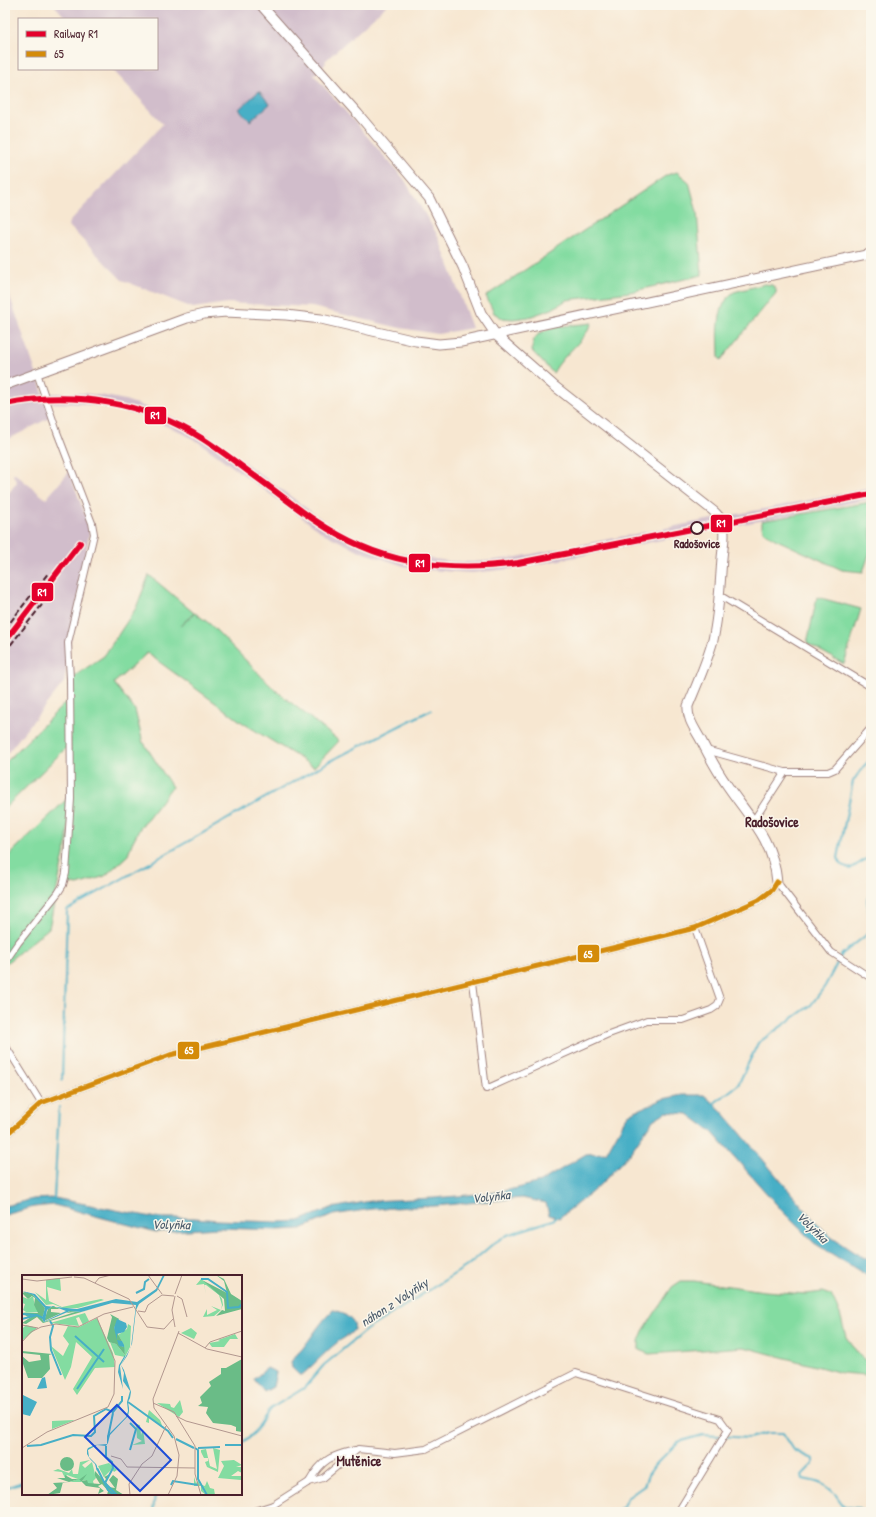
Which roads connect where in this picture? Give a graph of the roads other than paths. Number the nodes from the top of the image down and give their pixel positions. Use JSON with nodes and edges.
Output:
{"nodes":[{"id":1,"x":261,"y":5,"type":"edge"},
{"id":2,"x":871,"y":254,"type":"edge"},
{"id":3,"x":496,"y":335,"type":"junction"},
{"id":4,"x":37,"y":373,"type":"junction"},
{"id":5,"x":5,"y":385,"type":"edge"},
{"id":6,"x":719,"y":595,"type":"junction"},
{"id":7,"x":871,"y":687,"type":"edge"},
{"id":8,"x":871,"y":728,"type":"edge"},
{"id":9,"x":706,"y":750,"type":"junction"},
{"id":10,"x":785,"y":772,"type":"junction"},
{"id":11,"x":754,"y":820,"type":"junction"},
{"id":12,"x":777,"y":882,"type":"junction"},
{"id":13,"x":695,"y":928,"type":"junction"},
{"id":14,"x":5,"y":962,"type":"edge"},
{"id":15,"x":871,"y":978,"type":"edge"},
{"id":16,"x":473,"y":982,"type":"junction"},
{"id":17,"x":5,"y":1045,"type":"edge"},
{"id":18,"x":41,"y":1103,"type":"junction"},
{"id":19,"x":5,"y":1136,"type":"edge"},
{"id":20,"x":358,"y":1449,"type":"junction"},
{"id":21,"x":309,"y":1482,"type":"junction"},
{"id":22,"x":273,"y":1505,"type":"junction"},
{"id":23,"x":251,"y":1512,"type":"edge"},
{"id":24,"x":272,"y":1512,"type":"edge"},
{"id":25,"x":678,"y":1512,"type":"edge"}],
"edges":[{"from":1,"to":3,"type":"street"},
{"from":2,"to":3,"type":"street"},
{"from":3,"to":4,"type":"street"},
{"from":3,"to":6,"type":"street"},
{"from":4,"to":5,"type":"street"},
{"from":4,"to":14,"type":"street"},
{"from":6,"to":7,"type":"street"},
{"from":6,"to":9,"type":"street"},
{"from":8,"to":10,"type":"street"},
{"from":9,"to":10,"type":"street"},
{"from":9,"to":11,"type":"street"},
{"from":10,"to":11,"type":"street"},
{"from":11,"to":12,"type":"street"},
{"from":12,"to":13,"type":"street"},
{"from":12,"to":15,"type":"street"},
{"from":13,"to":16,"type":"street"},
{"from":13,"to":16,"type":"street"},
{"from":16,"to":18,"type":"street"},
{"from":17,"to":18,"type":"street"},
{"from":18,"to":19,"type":"street"},
{"from":20,"to":21,"type":"street"},
{"from":20,"to":21,"type":"street"},
{"from":20,"to":25,"type":"street"},
{"from":21,"to":22,"type":"street"},
{"from":22,"to":23,"type":"street"},
{"from":22,"to":24,"type":"street"}]}
